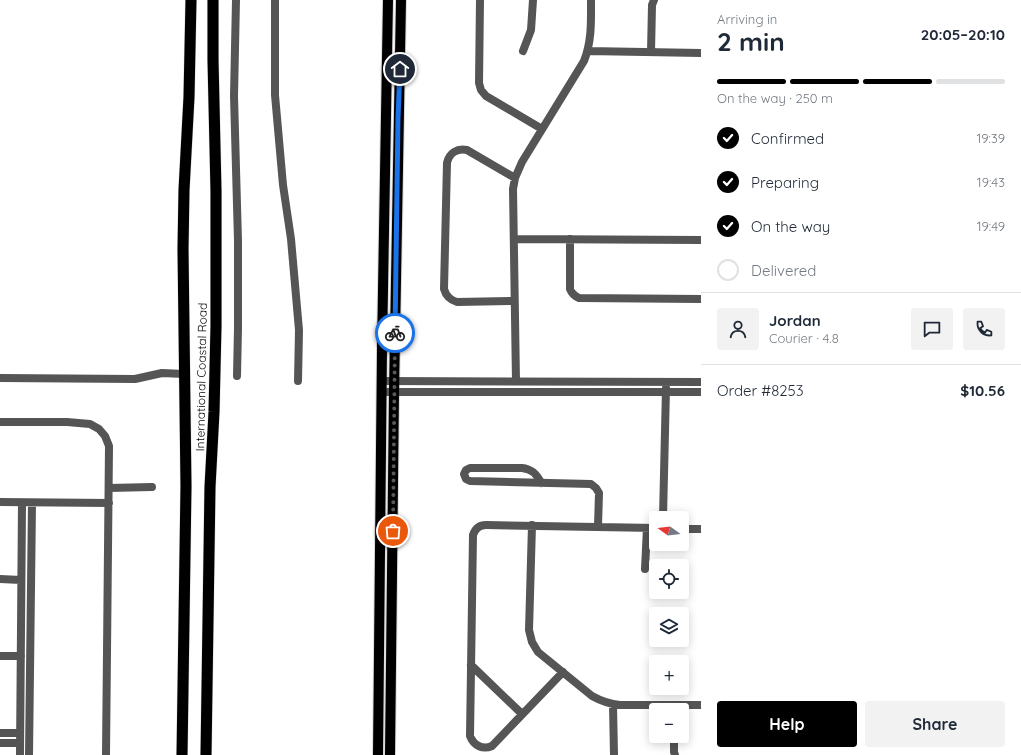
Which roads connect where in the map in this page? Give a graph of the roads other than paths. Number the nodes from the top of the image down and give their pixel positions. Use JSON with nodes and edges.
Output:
{"nodes":[{"id":1,"x":191,"y":0,"type":"edge"},
{"id":2,"x":213,"y":0,"type":"edge"},
{"id":3,"x":236,"y":0,"type":"edge"},
{"id":4,"x":275,"y":0,"type":"edge"},
{"id":5,"x":388,"y":0,"type":"edge"},
{"id":6,"x":401,"y":0,"type":"edge"},
{"id":7,"x":480,"y":0,"type":"edge"},
{"id":8,"x":533,"y":0,"type":"edge"},
{"id":9,"x":591,"y":0,"type":"edge"},
{"id":10,"x":654,"y":0,"type":"edge"},
{"id":11,"x":523,"y":51,"type":"dead end"},
{"id":12,"x":588,"y":51,"type":"junction"},
{"id":13,"x":652,"y":52,"type":"junction"},
{"id":14,"x":701,"y":53,"type":"edge"},
{"id":15,"x":542,"y":129,"type":"junction"},
{"id":16,"x":515,"y":178,"type":"junction"},
{"id":17,"x":514,"y":239,"type":"junction"},
{"id":18,"x":570,"y":239,"type":"junction"},
{"id":19,"x":701,"y":240,"type":"edge"},
{"id":20,"x":701,"y":299,"type":"edge"},
{"id":21,"x":514,"y":301,"type":"junction"},
{"id":22,"x":184,"y":374,"type":"junction"},
{"id":23,"x":237,"y":376,"type":"dead end"},
{"id":24,"x":0,"y":378,"type":"edge"},
{"id":25,"x":298,"y":381,"type":"dead end"},
{"id":26,"x":382,"y":381,"type":"junction"},
{"id":27,"x":395,"y":381,"type":"junction"},
{"id":28,"x":516,"y":382,"type":"junction"},
{"id":29,"x":666,"y":382,"type":"junction"},
{"id":30,"x":701,"y":382,"type":"edge"},
{"id":31,"x":381,"y":392,"type":"junction"},
{"id":32,"x":394,"y":392,"type":"junction"},
{"id":33,"x":666,"y":392,"type":"junction"},
{"id":34,"x":701,"y":392,"type":"edge"},
{"id":35,"x":0,"y":422,"type":"edge"},
{"id":36,"x":541,"y":483,"type":"junction"},
{"id":37,"x":152,"y":487,"type":"dead end"},
{"id":38,"x":109,"y":488,"type":"junction"},
{"id":39,"x":0,"y":502,"type":"edge"},
{"id":40,"x":22,"y":502,"type":"junction"},
{"id":41,"x":32,"y":503,"type":"junction"},
{"id":42,"x":109,"y":503,"type":"junction"},
{"id":43,"x":663,"y":511,"type":"edge"},
{"id":44,"x":532,"y":526,"type":"junction"},
{"id":45,"x":598,"y":526,"type":"junction"},
{"id":46,"x":647,"y":528,"type":"joint"},
{"id":47,"x":689,"y":529,"type":"edge"},
{"id":48,"x":701,"y":529,"type":"edge"},
{"id":49,"x":645,"y":569,"type":"dead end"},
{"id":50,"x":0,"y":579,"type":"edge"},
{"id":51,"x":22,"y":580,"type":"junction"},
{"id":52,"x":0,"y":656,"type":"edge"},
{"id":53,"x":21,"y":656,"type":"junction"},
{"id":54,"x":471,"y":665,"type":"junction"},
{"id":55,"x":563,"y":672,"type":"junction"},
{"id":56,"x":613,"y":705,"type":"junction"},
{"id":57,"x":701,"y":705,"type":"edge"},
{"id":58,"x":649,"y":706,"type":"edge"},
{"id":59,"x":689,"y":706,"type":"edge"},
{"id":60,"x":522,"y":714,"type":"junction"},
{"id":61,"x":0,"y":733,"type":"edge"},
{"id":62,"x":20,"y":733,"type":"junction"},
{"id":63,"x":0,"y":743,"type":"edge"},
{"id":64,"x":20,"y":743,"type":"junction"},
{"id":65,"x":674,"y":743,"type":"edge"},
{"id":66,"x":20,"y":755,"type":"edge"},
{"id":67,"x":29,"y":755,"type":"edge"},
{"id":68,"x":106,"y":755,"type":"edge"},
{"id":69,"x":182,"y":755,"type":"edge"},
{"id":70,"x":206,"y":755,"type":"edge"},
{"id":71,"x":378,"y":755,"type":"edge"},
{"id":72,"x":390,"y":755,"type":"edge"},
{"id":73,"x":614,"y":755,"type":"edge"},
{"id":74,"x":675,"y":755,"type":"edge"}],
"edges":[{"from":1,"to":22,"type":"highway","name":"International Coastal Road"},
{"from":2,"to":70,"type":"highway","name":"International Coastal Road"},
{"from":3,"to":23,"type":"street"},
{"from":4,"to":25,"type":"street"},
{"from":5,"to":26,"type":"main road"},
{"from":6,"to":27,"type":"main road"},
{"from":7,"to":15,"type":"street"},
{"from":8,"to":11,"type":"street"},
{"from":9,"to":12,"type":"street"},
{"from":10,"to":13,"type":"street"},
{"from":12,"to":13,"type":"street"},
{"from":12,"to":15,"type":"street"},
{"from":13,"to":14,"type":"street"},
{"from":15,"to":16,"type":"street"},
{"from":16,"to":17,"type":"street"},
{"from":16,"to":21,"type":"street"},
{"from":17,"to":18,"type":"street"},
{"from":17,"to":21,"type":"street"},
{"from":18,"to":19,"type":"street"},
{"from":18,"to":20,"type":"street"},
{"from":21,"to":28,"type":"street"},
{"from":22,"to":24,"type":"street"},
{"from":22,"to":69,"type":"highway","name":"International Coastal Road"},
{"from":26,"to":27,"type":"street"},
{"from":26,"to":31,"type":"main road"},
{"from":27,"to":28,"type":"street"},
{"from":27,"to":32,"type":"main road"},
{"from":28,"to":29,"type":"street"},
{"from":29,"to":30,"type":"street"},
{"from":29,"to":33,"type":"street"},
{"from":31,"to":32,"type":"street"},
{"from":31,"to":71,"type":"main road"},
{"from":32,"to":33,"type":"street"},
{"from":32,"to":72,"type":"main road"},
{"from":33,"to":34,"type":"street"},
{"from":33,"to":43,"type":"street"},
{"from":35,"to":38,"type":"street"},
{"from":36,"to":36,"type":"street"},
{"from":36,"to":45,"type":"street"},
{"from":37,"to":38,"type":"street"},
{"from":38,"to":42,"type":"street"},
{"from":39,"to":40,"type":"street"},
{"from":40,"to":41,"type":"street"},
{"from":40,"to":51,"type":"street"},
{"from":41,"to":42,"type":"street"},
{"from":41,"to":67,"type":"street"},
{"from":42,"to":68,"type":"street"},
{"from":44,"to":45,"type":"street"},
{"from":44,"to":54,"type":"street"},
{"from":44,"to":55,"type":"street"},
{"from":45,"to":46,"type":"street"},
{"from":46,"to":49,"type":"street"},
{"from":47,"to":48,"type":"street"},
{"from":50,"to":51,"type":"street"},
{"from":51,"to":53,"type":"street"},
{"from":52,"to":53,"type":"street"},
{"from":53,"to":62,"type":"street"},
{"from":54,"to":60,"type":"street"},
{"from":54,"to":60,"type":"street"},
{"from":55,"to":56,"type":"street"},
{"from":55,"to":60,"type":"street"},
{"from":56,"to":58,"type":"street"},
{"from":56,"to":73,"type":"street"},
{"from":57,"to":59,"type":"street"},
{"from":61,"to":62,"type":"street"},
{"from":62,"to":64,"type":"street"},
{"from":63,"to":64,"type":"street"},
{"from":64,"to":66,"type":"street"},
{"from":65,"to":74,"type":"street"}]}
